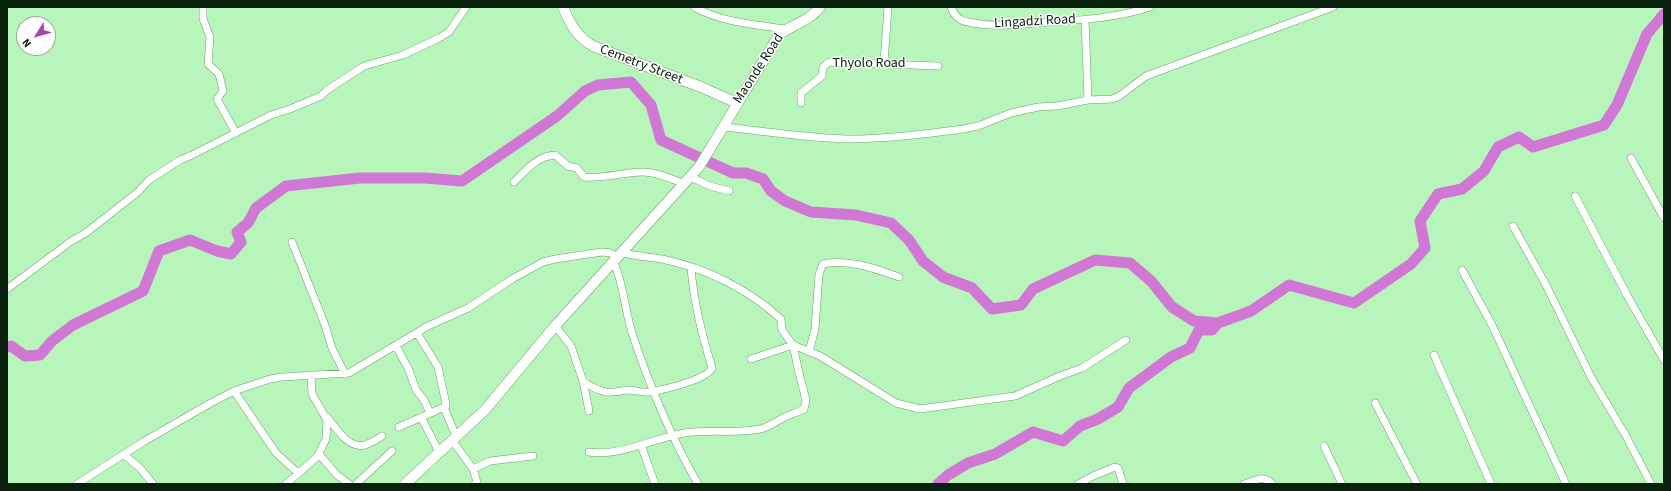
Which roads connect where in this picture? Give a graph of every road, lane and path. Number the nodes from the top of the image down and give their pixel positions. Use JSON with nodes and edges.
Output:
{"nodes":[{"id":1,"x":203,"y":7,"type":"edge"},
{"id":2,"x":466,"y":7,"type":"edge"},
{"id":3,"x":563,"y":7,"type":"edge"},
{"id":4,"x":694,"y":7,"type":"edge"},
{"id":5,"x":820,"y":7,"type":"edge"},
{"id":6,"x":888,"y":7,"type":"edge"},
{"id":7,"x":951,"y":7,"type":"edge"},
{"id":8,"x":1150,"y":7,"type":"edge"},
{"id":9,"x":1333,"y":7,"type":"edge"},
{"id":10,"x":1085,"y":19,"type":"junction"},
{"id":11,"x":786,"y":29,"type":"junction"},
{"id":12,"x":884,"y":63,"type":"junction"},
{"id":13,"x":938,"y":66,"type":"dead end"},
{"id":14,"x":1088,"y":100,"type":"junction"},
{"id":15,"x":737,"y":103,"type":"junction"},
{"id":16,"x":801,"y":103,"type":"dead end"},
{"id":17,"x":723,"y":127,"type":"junction"},
{"id":18,"x":236,"y":133,"type":"junction"},
{"id":19,"x":1631,"y":158,"type":"dead end"},
{"id":20,"x":688,"y":180,"type":"junction"},
{"id":21,"x":514,"y":182,"type":"dead end"},
{"id":22,"x":729,"y":191,"type":"dead end"},
{"id":23,"x":1575,"y":196,"type":"dead end"},
{"id":24,"x":1664,"y":218,"type":"edge"},
{"id":25,"x":1513,"y":226,"type":"dead end"},
{"id":26,"x":292,"y":242,"type":"dead end"},
{"id":27,"x":618,"y":258,"type":"junction"},
{"id":28,"x":691,"y":268,"type":"junction"},
{"id":29,"x":1462,"y":270,"type":"dead end"},
{"id":30,"x":899,"y":277,"type":"dead end"},
{"id":31,"x":7,"y":289,"type":"edge"},
{"id":32,"x":555,"y":326,"type":"junction"},
{"id":33,"x":417,"y":333,"type":"junction"},
{"id":34,"x":1126,"y":340,"type":"dead end"},
{"id":35,"x":793,"y":345,"type":"junction"},
{"id":36,"x":396,"y":346,"type":"junction"},
{"id":37,"x":809,"y":352,"type":"junction"},
{"id":38,"x":1434,"y":355,"type":"dead end"},
{"id":39,"x":751,"y":359,"type":"dead end"},
{"id":40,"x":1664,"y":360,"type":"edge"},
{"id":41,"x":345,"y":374,"type":"junction"},
{"id":42,"x":312,"y":375,"type":"junction"},
{"id":43,"x":583,"y":381,"type":"junction"},
{"id":44,"x":234,"y":391,"type":"junction"},
{"id":45,"x":654,"y":391,"type":"junction"},
{"id":46,"x":1375,"y":404,"type":"dead end"},
{"id":47,"x":445,"y":410,"type":"junction"},
{"id":48,"x":589,"y":411,"type":"dead end"},
{"id":49,"x":430,"y":413,"type":"junction"},
{"id":50,"x":326,"y":415,"type":"junction"},
{"id":51,"x":421,"y":417,"type":"junction"},
{"id":52,"x":399,"y":428,"type":"dead end"},
{"id":53,"x":672,"y":435,"type":"junction"},
{"id":54,"x":382,"y":436,"type":"dead end"},
{"id":55,"x":454,"y":438,"type":"junction"},
{"id":56,"x":641,"y":445,"type":"junction"},
{"id":57,"x":1324,"y":446,"type":"dead end"},
{"id":58,"x":392,"y":451,"type":"dead end"},
{"id":59,"x":439,"y":452,"type":"junction"},
{"id":60,"x":589,"y":452,"type":"dead end"},
{"id":61,"x":319,"y":454,"type":"junction"},
{"id":62,"x":124,"y":455,"type":"junction"},
{"id":63,"x":533,"y":456,"type":"dead end"},
{"id":64,"x":473,"y":469,"type":"junction"},
{"id":65,"x":298,"y":473,"type":"junction"},
{"id":66,"x":77,"y":484,"type":"edge"},
{"id":67,"x":153,"y":484,"type":"edge"},
{"id":68,"x":286,"y":484,"type":"edge"},
{"id":69,"x":349,"y":484,"type":"edge"},
{"id":70,"x":356,"y":484,"type":"edge"},
{"id":71,"x":405,"y":484,"type":"edge"},
{"id":72,"x":475,"y":484,"type":"edge"},
{"id":73,"x":655,"y":484,"type":"edge"},
{"id":74,"x":698,"y":484,"type":"edge"},
{"id":75,"x":1078,"y":484,"type":"edge"},
{"id":76,"x":1123,"y":484,"type":"edge"},
{"id":77,"x":1244,"y":484,"type":"edge"},
{"id":78,"x":1272,"y":484,"type":"edge"},
{"id":79,"x":1342,"y":484,"type":"edge"},
{"id":80,"x":1417,"y":484,"type":"edge"},
{"id":81,"x":1491,"y":484,"type":"edge"},
{"id":82,"x":1566,"y":484,"type":"edge"},
{"id":83,"x":1652,"y":484,"type":"edge"}],
"edges":[{"from":1,"to":18,"type":"street"},
{"from":2,"to":18,"type":"street"},
{"from":3,"to":15,"type":"street","name":"Cemetry Street"},
{"from":4,"to":11,"type":"street"},
{"from":5,"to":11,"type":"street","name":"Maonde Road"},
{"from":6,"to":12,"type":"street"},
{"from":7,"to":10,"type":"street","name":"Lingadzi Road"},
{"from":8,"to":10,"type":"street","name":"Lingadzi Road"},
{"from":9,"to":14,"type":"street"},
{"from":10,"to":14,"type":"street"},
{"from":11,"to":15,"type":"street","name":"Maonde Road"},
{"from":12,"to":13,"type":"street","name":"Thyolo Road"},
{"from":12,"to":16,"type":"street","name":"Thyolo Road"},
{"from":14,"to":17,"type":"street"},
{"from":15,"to":17,"type":"street","name":"Maonde Road"},
{"from":17,"to":20,"type":"street","name":"Maonde Road"},
{"from":18,"to":31,"type":"street"},
{"from":19,"to":24,"type":"street"},
{"from":20,"to":21,"type":"street"},
{"from":20,"to":22,"type":"street"},
{"from":20,"to":27,"type":"street","name":"Maonde Road"},
{"from":23,"to":40,"type":"street"},
{"from":25,"to":83,"type":"street"},
{"from":26,"to":41,"type":"street"},
{"from":27,"to":28,"type":"street"},
{"from":27,"to":32,"type":"street","name":"Maonde Road"},
{"from":27,"to":33,"type":"street"},
{"from":27,"to":45,"type":"street"},
{"from":28,"to":35,"type":"street"},
{"from":28,"to":45,"type":"street"},
{"from":29,"to":82,"type":"street"},
{"from":30,"to":37,"type":"street"},
{"from":32,"to":43,"type":"street"},
{"from":32,"to":55,"type":"street","name":"Maonde Road"},
{"from":33,"to":36,"type":"street"},
{"from":33,"to":47,"type":"street"},
{"from":34,"to":37,"type":"street"},
{"from":35,"to":37,"type":"street"},
{"from":35,"to":39,"type":"street"},
{"from":35,"to":53,"type":"street"},
{"from":36,"to":41,"type":"street"},
{"from":36,"to":49,"type":"street"},
{"from":38,"to":81,"type":"street"},
{"from":41,"to":42,"type":"street"},
{"from":42,"to":44,"type":"street"},
{"from":42,"to":50,"type":"street"},
{"from":43,"to":45,"type":"street"},
{"from":43,"to":48,"type":"street"},
{"from":44,"to":62,"type":"street"},
{"from":44,"to":65,"type":"street"},
{"from":45,"to":53,"type":"street"},
{"from":46,"to":80,"type":"street"},
{"from":47,"to":49,"type":"street"},
{"from":47,"to":55,"type":"street"},
{"from":49,"to":51,"type":"street"},
{"from":50,"to":54,"type":"street"},
{"from":50,"to":61,"type":"street"},
{"from":51,"to":52,"type":"street"},
{"from":51,"to":59,"type":"street"},
{"from":53,"to":56,"type":"street"},
{"from":53,"to":74,"type":"street"},
{"from":55,"to":59,"type":"street","name":"Maonde Road"},
{"from":55,"to":64,"type":"street"},
{"from":56,"to":60,"type":"street"},
{"from":56,"to":73,"type":"street"},
{"from":57,"to":79,"type":"street"},
{"from":58,"to":70,"type":"street"},
{"from":59,"to":71,"type":"street","name":"Maonde Road"},
{"from":61,"to":65,"type":"street"},
{"from":61,"to":69,"type":"street"},
{"from":62,"to":66,"type":"street"},
{"from":62,"to":67,"type":"street"},
{"from":63,"to":64,"type":"street"},
{"from":64,"to":72,"type":"street"},
{"from":65,"to":68,"type":"street"},
{"from":75,"to":76,"type":"street"},
{"from":77,"to":78,"type":"street"}]}
